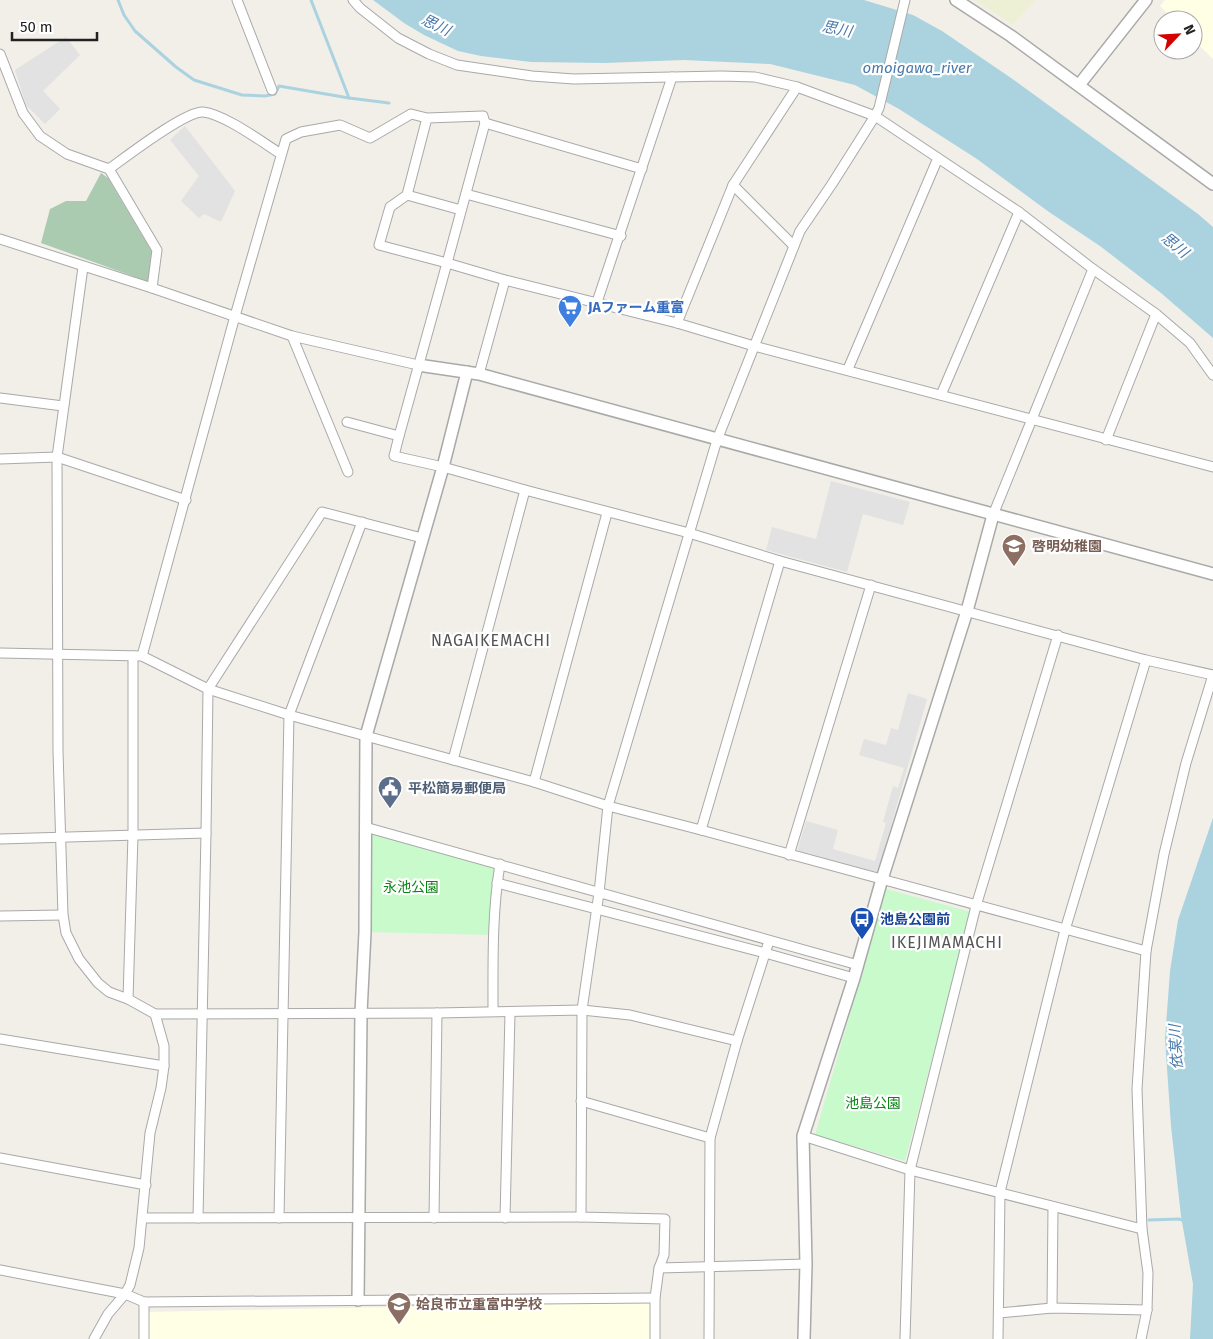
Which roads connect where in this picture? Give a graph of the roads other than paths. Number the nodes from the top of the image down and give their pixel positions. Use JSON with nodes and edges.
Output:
{"nodes":[{"id":1,"x":237,"y":0,"type":"edge"},
{"id":2,"x":353,"y":0,"type":"edge"},
{"id":3,"x":905,"y":0,"type":"edge"},
{"id":4,"x":956,"y":0,"type":"edge"},
{"id":5,"x":1146,"y":0,"type":"edge"},
{"id":6,"x":0,"y":54,"type":"edge"},
{"id":7,"x":672,"y":77,"type":"junction"},
{"id":8,"x":1079,"y":85,"type":"junction"},
{"id":9,"x":797,"y":87,"type":"junction"},
{"id":10,"x":272,"y":90,"type":"dead end"},
{"id":11,"x":877,"y":112,"type":"junction"},
{"id":12,"x":427,"y":118,"type":"junction"},
{"id":13,"x":485,"y":123,"type":"junction"},
{"id":14,"x":281,"y":154,"type":"junction"},
{"id":15,"x":938,"y":158,"type":"junction"},
{"id":16,"x":109,"y":169,"type":"junction"},
{"id":17,"x":642,"y":170,"type":"junction"},
{"id":18,"x":1213,"y":184,"type":"edge"},
{"id":19,"x":733,"y":185,"type":"junction"},
{"id":20,"x":466,"y":194,"type":"junction"},
{"id":21,"x":407,"y":195,"type":"junction"},
{"id":22,"x":461,"y":210,"type":"junction"},
{"id":23,"x":1019,"y":212,"type":"junction"},
{"id":24,"x":621,"y":236,"type":"junction"},
{"id":25,"x":0,"y":239,"type":"edge"},
{"id":26,"x":794,"y":246,"type":"junction"},
{"id":27,"x":447,"y":263,"type":"junction"},
{"id":28,"x":83,"y":267,"type":"junction"},
{"id":29,"x":1093,"y":269,"type":"junction"},
{"id":30,"x":504,"y":280,"type":"junction"},
{"id":31,"x":152,"y":288,"type":"junction"},
{"id":32,"x":597,"y":302,"type":"junction"},
{"id":33,"x":1156,"y":314,"type":"junction"},
{"id":34,"x":235,"y":316,"type":"junction"},
{"id":35,"x":677,"y":323,"type":"junction"},
{"id":36,"x":292,"y":336,"type":"junction"},
{"id":37,"x":754,"y":346,"type":"junction"},
{"id":38,"x":418,"y":365,"type":"junction"},
{"id":39,"x":848,"y":369,"type":"junction"},
{"id":40,"x":467,"y":372,"type":"junction"},
{"id":41,"x":479,"y":374,"type":"junction"},
{"id":42,"x":1213,"y":375,"type":"edge"},
{"id":43,"x":941,"y":395,"type":"junction"},
{"id":44,"x":0,"y":398,"type":"edge"},
{"id":45,"x":63,"y":406,"type":"junction"},
{"id":46,"x":1031,"y":420,"type":"junction"},
{"id":47,"x":347,"y":422,"type":"dead end"},
{"id":48,"x":399,"y":436,"type":"junction"},
{"id":49,"x":717,"y":440,"type":"junction"},
{"id":50,"x":1106,"y":440,"type":"junction"},
{"id":51,"x":57,"y":458,"type":"junction"},
{"id":52,"x":0,"y":460,"type":"edge"},
{"id":53,"x":443,"y":467,"type":"junction"},
{"id":54,"x":1213,"y":467,"type":"edge"},
{"id":55,"x":348,"y":472,"type":"dead end"},
{"id":56,"x":525,"y":490,"type":"junction"},
{"id":57,"x":186,"y":500,"type":"junction"},
{"id":58,"x":607,"y":513,"type":"junction"},
{"id":59,"x":994,"y":515,"type":"junction"},
{"id":60,"x":362,"y":522,"type":"junction"},
{"id":61,"x":689,"y":533,"type":"junction"},
{"id":62,"x":422,"y":538,"type":"junction"},
{"id":63,"x":780,"y":561,"type":"junction"},
{"id":64,"x":1213,"y":574,"type":"edge"},
{"id":65,"x":871,"y":585,"type":"junction"},
{"id":66,"x":967,"y":611,"type":"junction"},
{"id":67,"x":1058,"y":635,"type":"junction"},
{"id":68,"x":0,"y":654,"type":"edge"},
{"id":69,"x":58,"y":654,"type":"junction"},
{"id":70,"x":133,"y":656,"type":"junction"},
{"id":71,"x":142,"y":656,"type":"junction"},
{"id":72,"x":1146,"y":660,"type":"junction"},
{"id":73,"x":1213,"y":675,"type":"edge"},
{"id":74,"x":208,"y":689,"type":"junction"},
{"id":75,"x":290,"y":715,"type":"junction"},
{"id":76,"x":366,"y":736,"type":"junction"},
{"id":77,"x":452,"y":760,"type":"junction"},
{"id":78,"x":534,"y":782,"type":"junction"},
{"id":79,"x":608,"y":806,"type":"junction"},
{"id":80,"x":365,"y":827,"type":"junction"},
{"id":81,"x":700,"y":830,"type":"junction"},
{"id":82,"x":206,"y":833,"type":"junction"},
{"id":83,"x":133,"y":835,"type":"junction"},
{"id":84,"x":61,"y":838,"type":"junction"},
{"id":85,"x":0,"y":839,"type":"edge"},
{"id":86,"x":789,"y":855,"type":"junction"},
{"id":87,"x":500,"y":864,"type":"junction"},
{"id":88,"x":882,"y":880,"type":"junction"},
{"id":89,"x":497,"y":883,"type":"junction"},
{"id":90,"x":599,"y":893,"type":"junction"},
{"id":91,"x":976,"y":906,"type":"junction"},
{"id":92,"x":596,"y":909,"type":"junction"},
{"id":93,"x":63,"y":915,"type":"junction"},
{"id":94,"x":0,"y":916,"type":"edge"},
{"id":95,"x":1065,"y":930,"type":"junction"},
{"id":96,"x":769,"y":941,"type":"junction"},
{"id":97,"x":1146,"y":951,"type":"junction"},
{"id":98,"x":765,"y":953,"type":"junction"},
{"id":99,"x":858,"y":965,"type":"junction"},
{"id":100,"x":854,"y":978,"type":"junction"},
{"id":101,"x":128,"y":999,"type":"junction"},
{"id":102,"x":582,"y":1010,"type":"junction"},
{"id":103,"x":493,"y":1011,"type":"junction"},
{"id":104,"x":203,"y":1012,"type":"junction"},
{"id":105,"x":510,"y":1012,"type":"junction"},
{"id":106,"x":284,"y":1013,"type":"junction"},
{"id":107,"x":361,"y":1013,"type":"junction"},
{"id":108,"x":437,"y":1013,"type":"junction"},
{"id":109,"x":155,"y":1014,"type":"junction"},
{"id":110,"x":0,"y":1038,"type":"edge"},
{"id":111,"x":737,"y":1041,"type":"junction"},
{"id":112,"x":164,"y":1066,"type":"junction"},
{"id":113,"x":582,"y":1101,"type":"junction"},
{"id":114,"x":803,"y":1136,"type":"junction"},
{"id":115,"x":710,"y":1138,"type":"junction"},
{"id":116,"x":0,"y":1158,"type":"edge"},
{"id":117,"x":910,"y":1170,"type":"junction"},
{"id":118,"x":146,"y":1185,"type":"junction"},
{"id":119,"x":1000,"y":1192,"type":"junction"},
{"id":120,"x":1054,"y":1206,"type":"junction"},
{"id":121,"x":581,"y":1217,"type":"junction"},
{"id":122,"x":143,"y":1218,"type":"junction"},
{"id":123,"x":198,"y":1218,"type":"junction"},
{"id":124,"x":279,"y":1218,"type":"junction"},
{"id":125,"x":360,"y":1218,"type":"junction"},
{"id":126,"x":434,"y":1218,"type":"junction"},
{"id":127,"x":505,"y":1218,"type":"junction"},
{"id":128,"x":1142,"y":1229,"type":"junction"},
{"id":129,"x":806,"y":1264,"type":"junction"},
{"id":130,"x":659,"y":1268,"type":"junction"},
{"id":131,"x":709,"y":1268,"type":"junction"},
{"id":132,"x":0,"y":1270,"type":"edge"},
{"id":133,"x":125,"y":1294,"type":"junction"},
{"id":134,"x":655,"y":1298,"type":"junction"},
{"id":135,"x":358,"y":1300,"type":"junction"},
{"id":136,"x":144,"y":1302,"type":"junction"},
{"id":137,"x":1052,"y":1308,"type":"junction"},
{"id":138,"x":1147,"y":1310,"type":"junction"},
{"id":139,"x":999,"y":1313,"type":"junction"},
{"id":140,"x":94,"y":1339,"type":"edge"},
{"id":141,"x":144,"y":1339,"type":"edge"},
{"id":142,"x":655,"y":1339,"type":"edge"},
{"id":143,"x":709,"y":1339,"type":"edge"},
{"id":144,"x":804,"y":1339,"type":"edge"},
{"id":145,"x":905,"y":1339,"type":"edge"},
{"id":146,"x":998,"y":1339,"type":"edge"},
{"id":147,"x":1141,"y":1339,"type":"edge"}],
"edges":[{"from":1,"to":10,"type":"street"},
{"from":2,"to":7,"type":"street"},
{"from":3,"to":11,"type":"street"},
{"from":4,"to":8,"type":"street"},
{"from":5,"to":8,"type":"street"},
{"from":6,"to":16,"type":"street"},
{"from":7,"to":9,"type":"street"},
{"from":7,"to":17,"type":"street"},
{"from":8,"to":18,"type":"street"},
{"from":9,"to":11,"type":"street"},
{"from":9,"to":19,"type":"street"},
{"from":11,"to":15,"type":"street"},
{"from":11,"to":26,"type":"street"},
{"from":12,"to":13,"type":"street"},
{"from":12,"to":14,"type":"street"},
{"from":12,"to":21,"type":"street"},
{"from":13,"to":17,"type":"street"},
{"from":13,"to":20,"type":"street"},
{"from":14,"to":16,"type":"street"},
{"from":14,"to":34,"type":"street"},
{"from":15,"to":23,"type":"street"},
{"from":15,"to":39,"type":"street"},
{"from":16,"to":31,"type":"street"},
{"from":17,"to":24,"type":"street"},
{"from":19,"to":26,"type":"street"},
{"from":19,"to":35,"type":"street"},
{"from":20,"to":22,"type":"street"},
{"from":20,"to":24,"type":"street"},
{"from":21,"to":22,"type":"street"},
{"from":21,"to":27,"type":"street"},
{"from":22,"to":27,"type":"street"},
{"from":23,"to":29,"type":"street"},
{"from":23,"to":43,"type":"street"},
{"from":24,"to":32,"type":"street"},
{"from":25,"to":28,"type":"street"},
{"from":26,"to":37,"type":"street"},
{"from":27,"to":30,"type":"street"},
{"from":27,"to":38,"type":"street"},
{"from":28,"to":31,"type":"street"},
{"from":28,"to":45,"type":"street"},
{"from":29,"to":33,"type":"street"},
{"from":29,"to":46,"type":"street"},
{"from":30,"to":32,"type":"street"},
{"from":30,"to":41,"type":"street"},
{"from":31,"to":34,"type":"street"},
{"from":32,"to":35,"type":"street"},
{"from":33,"to":42,"type":"street"},
{"from":33,"to":50,"type":"street"},
{"from":34,"to":36,"type":"street"},
{"from":34,"to":57,"type":"street"},
{"from":35,"to":37,"type":"street"},
{"from":36,"to":38,"type":"street"},
{"from":36,"to":55,"type":"street"},
{"from":37,"to":39,"type":"street"},
{"from":37,"to":49,"type":"street"},
{"from":38,"to":40,"type":"street"},
{"from":38,"to":48,"type":"street"},
{"from":39,"to":43,"type":"street"},
{"from":40,"to":41,"type":"street"},
{"from":40,"to":53,"type":"street"},
{"from":41,"to":49,"type":"street"},
{"from":43,"to":46,"type":"street"},
{"from":44,"to":45,"type":"street"},
{"from":45,"to":51,"type":"street"},
{"from":46,"to":50,"type":"street"},
{"from":46,"to":59,"type":"street"},
{"from":47,"to":48,"type":"street"},
{"from":48,"to":53,"type":"street"},
{"from":49,"to":59,"type":"street"},
{"from":49,"to":61,"type":"street"},
{"from":50,"to":54,"type":"street"},
{"from":51,"to":52,"type":"street"},
{"from":51,"to":57,"type":"street"},
{"from":51,"to":69,"type":"street"},
{"from":53,"to":56,"type":"street"},
{"from":53,"to":62,"type":"street"},
{"from":56,"to":58,"type":"street"},
{"from":56,"to":77,"type":"street"},
{"from":57,"to":71,"type":"street"},
{"from":58,"to":61,"type":"street"},
{"from":58,"to":78,"type":"street"},
{"from":59,"to":64,"type":"street"},
{"from":59,"to":66,"type":"street"},
{"from":60,"to":62,"type":"street"},
{"from":60,"to":74,"type":"street"},
{"from":60,"to":75,"type":"street"},
{"from":61,"to":63,"type":"street"},
{"from":61,"to":79,"type":"street"},
{"from":62,"to":76,"type":"street"},
{"from":63,"to":65,"type":"street"},
{"from":63,"to":81,"type":"street"},
{"from":65,"to":66,"type":"street"},
{"from":65,"to":86,"type":"street"},
{"from":66,"to":67,"type":"street"},
{"from":66,"to":88,"type":"street"},
{"from":67,"to":72,"type":"street"},
{"from":67,"to":91,"type":"street"},
{"from":68,"to":69,"type":"street"},
{"from":69,"to":70,"type":"street"},
{"from":69,"to":84,"type":"street"},
{"from":70,"to":71,"type":"street"},
{"from":70,"to":83,"type":"street"},
{"from":71,"to":74,"type":"street"},
{"from":72,"to":73,"type":"street"},
{"from":72,"to":95,"type":"street"},
{"from":73,"to":97,"type":"street"},
{"from":74,"to":75,"type":"street"},
{"from":74,"to":82,"type":"street"},
{"from":75,"to":76,"type":"street"},
{"from":75,"to":106,"type":"street"},
{"from":76,"to":77,"type":"street"},
{"from":76,"to":80,"type":"street"},
{"from":77,"to":78,"type":"street"},
{"from":78,"to":79,"type":"street"},
{"from":79,"to":81,"type":"street"},
{"from":79,"to":90,"type":"street"},
{"from":80,"to":87,"type":"street"},
{"from":80,"to":107,"type":"street"},
{"from":81,"to":86,"type":"street"},
{"from":82,"to":83,"type":"street"},
{"from":82,"to":104,"type":"street"},
{"from":83,"to":84,"type":"street"},
{"from":83,"to":101,"type":"street"},
{"from":84,"to":85,"type":"street"},
{"from":84,"to":93,"type":"street"},
{"from":86,"to":88,"type":"street"},
{"from":87,"to":89,"type":"street"},
{"from":87,"to":90,"type":"street"},
{"from":88,"to":91,"type":"street"},
{"from":88,"to":99,"type":"street"},
{"from":89,"to":92,"type":"street"},
{"from":89,"to":103,"type":"street"},
{"from":90,"to":92,"type":"street"},
{"from":90,"to":96,"type":"street"},
{"from":91,"to":95,"type":"street"},
{"from":91,"to":117,"type":"street"},
{"from":92,"to":98,"type":"street"},
{"from":92,"to":102,"type":"street"},
{"from":93,"to":94,"type":"street"},
{"from":93,"to":101,"type":"street"},
{"from":95,"to":97,"type":"street"},
{"from":95,"to":119,"type":"street"},
{"from":96,"to":98,"type":"street"},
{"from":96,"to":99,"type":"street"},
{"from":97,"to":128,"type":"street"},
{"from":98,"to":100,"type":"street"},
{"from":98,"to":111,"type":"street"},
{"from":99,"to":100,"type":"street"},
{"from":100,"to":114,"type":"street"},
{"from":101,"to":109,"type":"street"},
{"from":102,"to":105,"type":"street"},
{"from":102,"to":111,"type":"street"},
{"from":102,"to":113,"type":"street"},
{"from":103,"to":105,"type":"street"},
{"from":103,"to":108,"type":"street"},
{"from":104,"to":106,"type":"street"},
{"from":104,"to":109,"type":"street"},
{"from":104,"to":123,"type":"street"},
{"from":105,"to":127,"type":"street"},
{"from":106,"to":107,"type":"street"},
{"from":106,"to":124,"type":"street"},
{"from":107,"to":108,"type":"street"},
{"from":107,"to":125,"type":"street"},
{"from":108,"to":126,"type":"street"},
{"from":109,"to":112,"type":"street"},
{"from":110,"to":112,"type":"street"},
{"from":111,"to":115,"type":"street"},
{"from":112,"to":118,"type":"street"},
{"from":113,"to":115,"type":"street"},
{"from":113,"to":121,"type":"street"},
{"from":114,"to":117,"type":"street"},
{"from":114,"to":129,"type":"street"},
{"from":115,"to":131,"type":"street"},
{"from":116,"to":118,"type":"street"},
{"from":117,"to":119,"type":"street"},
{"from":117,"to":145,"type":"street"},
{"from":118,"to":122,"type":"street"},
{"from":119,"to":120,"type":"street"},
{"from":119,"to":139,"type":"street"},
{"from":120,"to":128,"type":"street"},
{"from":120,"to":137,"type":"street"},
{"from":121,"to":127,"type":"street"},
{"from":121,"to":130,"type":"street"},
{"from":122,"to":123,"type":"street"},
{"from":122,"to":133,"type":"street"},
{"from":123,"to":124,"type":"street"},
{"from":124,"to":125,"type":"street"},
{"from":125,"to":126,"type":"street"},
{"from":125,"to":135,"type":"street"},
{"from":126,"to":127,"type":"street"},
{"from":128,"to":138,"type":"street"},
{"from":129,"to":131,"type":"street"},
{"from":129,"to":144,"type":"street"},
{"from":130,"to":131,"type":"street"},
{"from":130,"to":134,"type":"street"},
{"from":131,"to":143,"type":"street"},
{"from":132,"to":133,"type":"street"},
{"from":133,"to":136,"type":"street"},
{"from":133,"to":140,"type":"street"},
{"from":134,"to":135,"type":"street"},
{"from":134,"to":142,"type":"street"},
{"from":135,"to":136,"type":"street"},
{"from":136,"to":141,"type":"street"},
{"from":137,"to":138,"type":"street"},
{"from":137,"to":139,"type":"street"},
{"from":138,"to":147,"type":"street"},
{"from":139,"to":146,"type":"street"}]}
